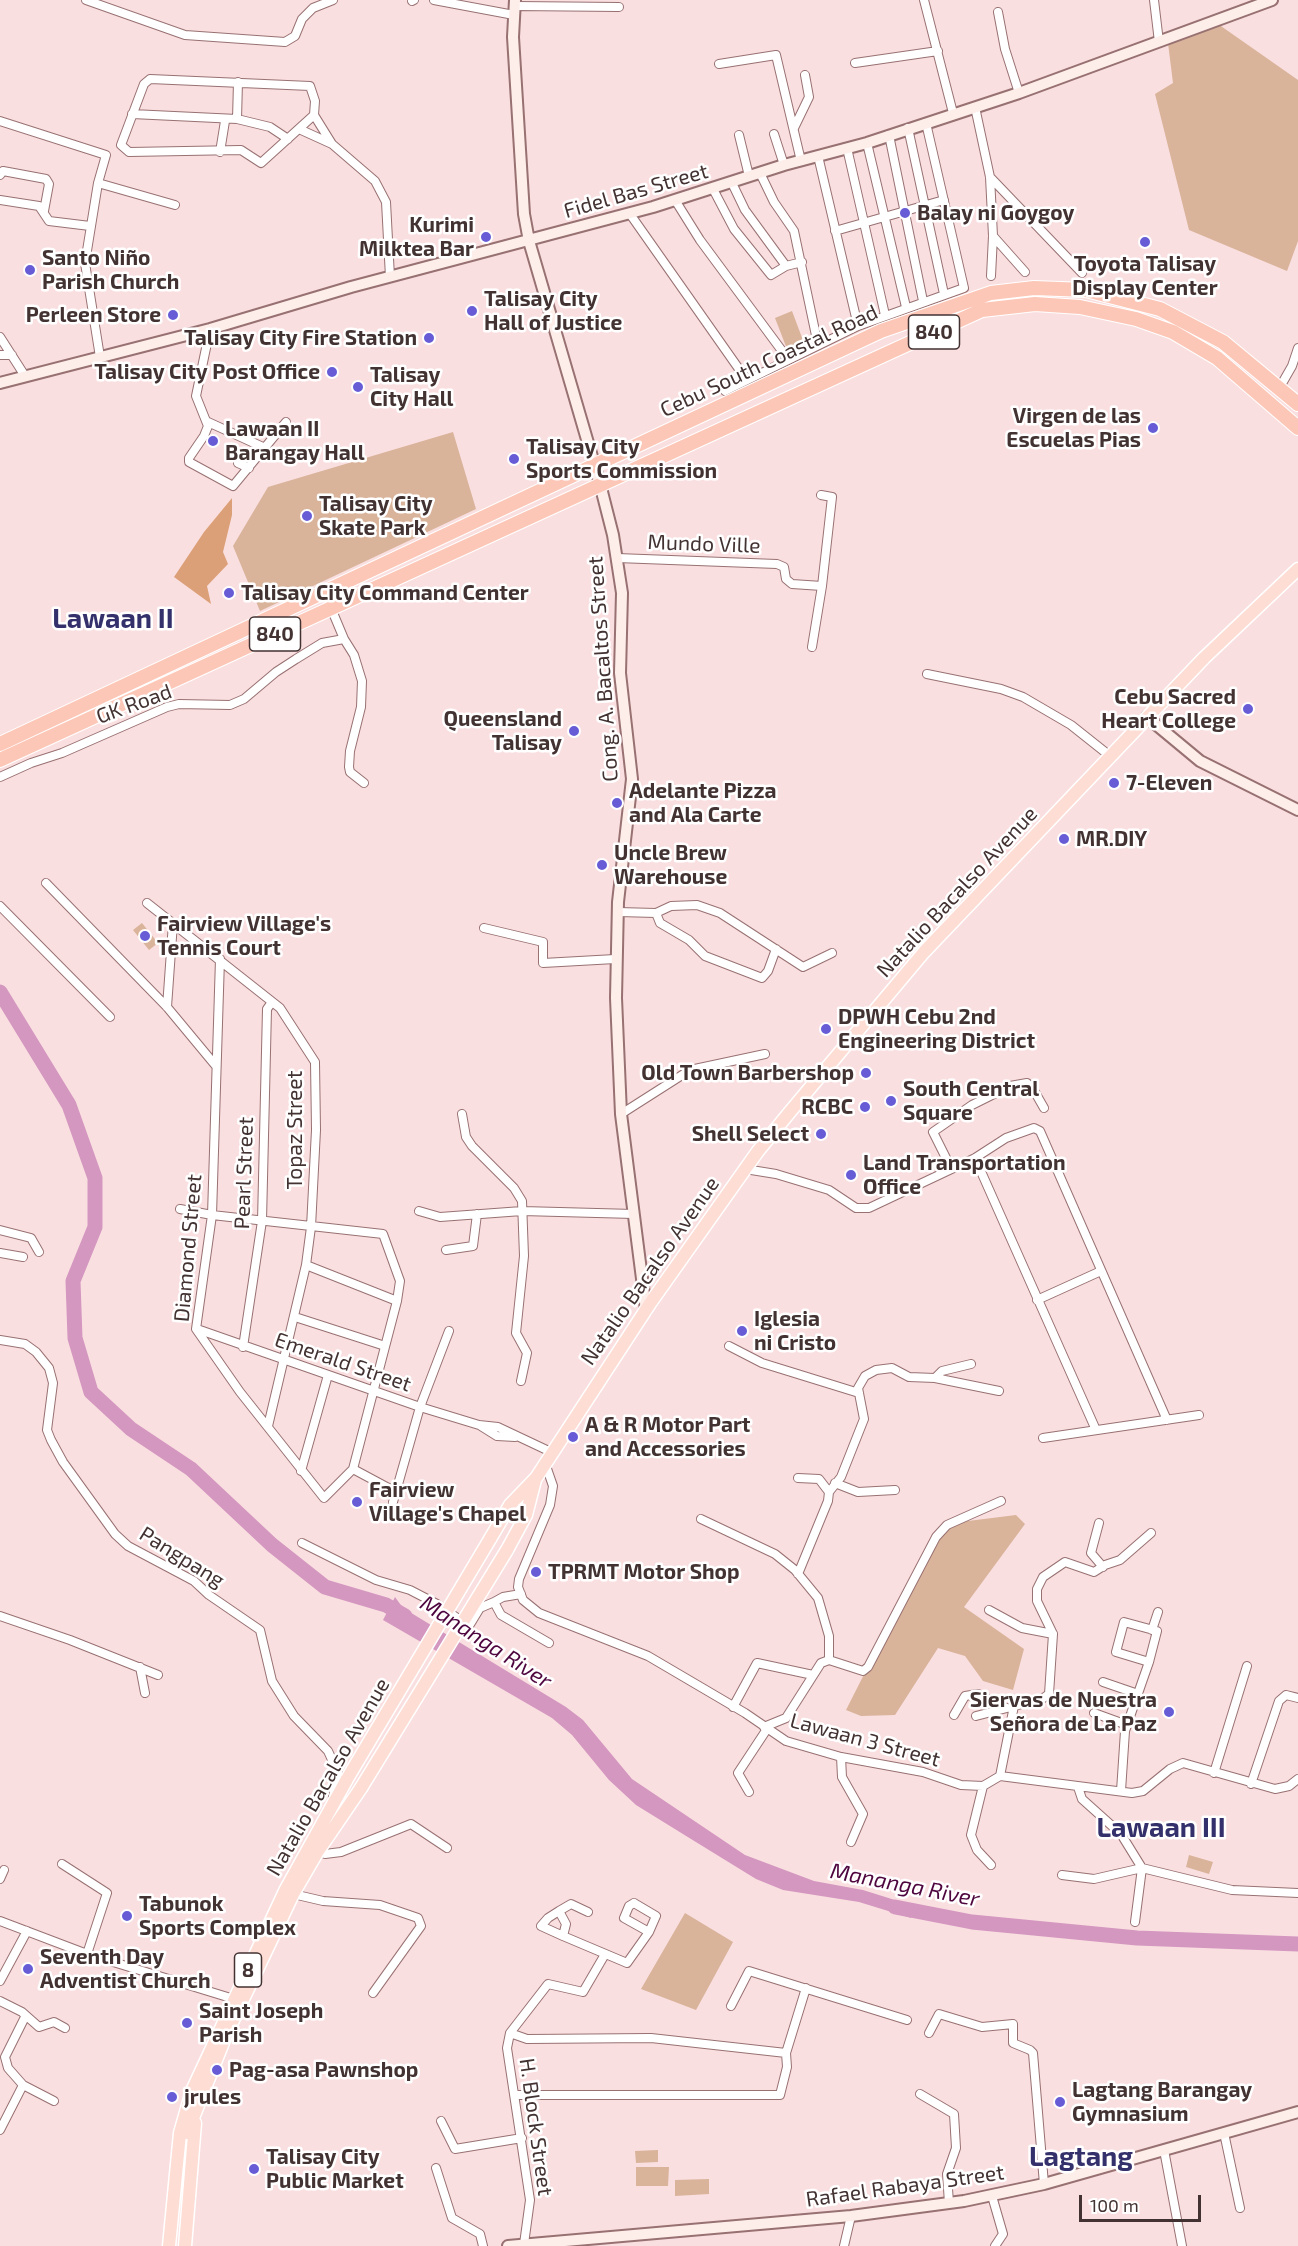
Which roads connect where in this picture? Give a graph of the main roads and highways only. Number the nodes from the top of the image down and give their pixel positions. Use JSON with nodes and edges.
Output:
{"nodes":[{"id":1,"x":1298,"y":404,"type":"edge"},
{"id":2,"x":1298,"y":428,"type":"edge"},
{"id":3,"x":1298,"y":569,"type":"edge"},
{"id":4,"x":23,"y":741,"type":"junction"},
{"id":5,"x":0,"y":744,"type":"edge"},
{"id":6,"x":0,"y":760,"type":"edge"},
{"id":7,"x":536,"y":1478,"type":"junction"},
{"id":8,"x":190,"y":2115,"type":"junction"},
{"id":9,"x":169,"y":2246,"type":"edge"},
{"id":10,"x":177,"y":2246,"type":"edge"},
{"id":11,"x":185,"y":2246,"type":"edge"}],
"edges":[{"from":1,"to":4,"type":"highway","name":"Cebu South Coastal Road","number":"840"},
{"from":2,"to":4,"type":"highway","name":"Cebu South Coastal Road","number":"840"},
{"from":3,"to":7,"type":"main road","name":"Natalio Bacalso Avenue","number":"8"},
{"from":4,"to":5,"type":"highway","name":"Cebu South Coastal Road","number":"840"},
{"from":4,"to":6,"type":"highway","name":"Cebu South Coastal Road","number":"840"},
{"from":7,"to":8,"type":"main road","name":"Natalio Bacalso Avenue","number":"8","bridge":true},
{"from":7,"to":8,"type":"main road","name":"Natalio Bacalso Avenue","number":"8","bridge":true},
{"from":8,"to":9,"type":"main road","name":"Natalio Bacalso Avenue"},
{"from":8,"to":10,"type":"main road","name":"Natalio Bacalso Avenue","number":"8"},
{"from":8,"to":11,"type":"main road","name":"Natalio Bacalso Avenue"}]}
